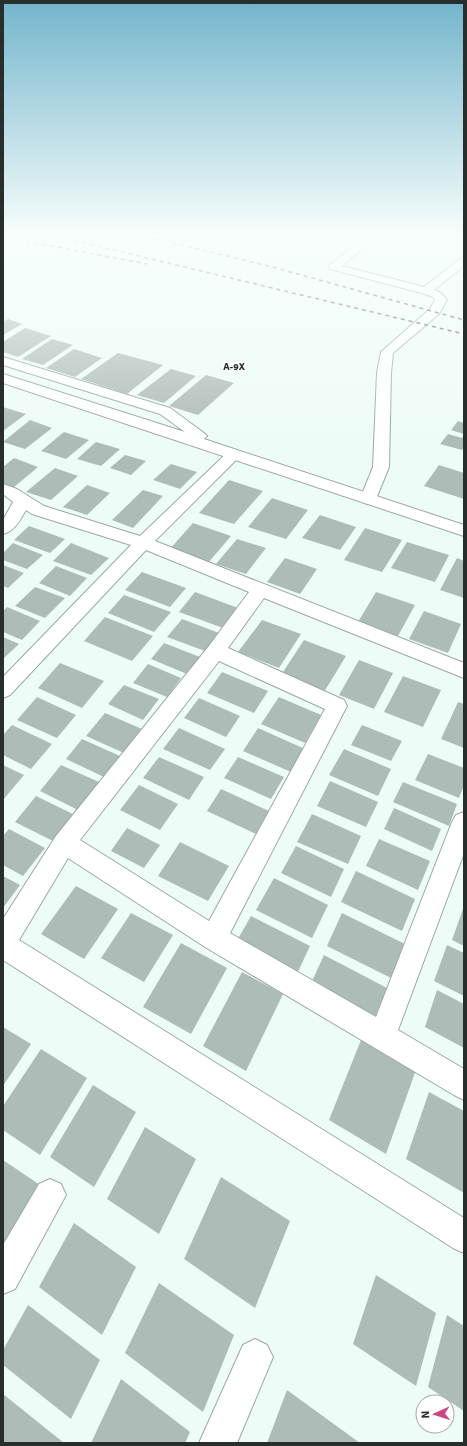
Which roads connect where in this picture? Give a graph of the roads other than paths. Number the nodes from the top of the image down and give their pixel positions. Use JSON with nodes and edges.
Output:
{"nodes":[{"id":1,"x":441,"y":300,"type":"edge"},
{"id":2,"x":3,"y":361,"type":"edge"},
{"id":3,"x":3,"y":378,"type":"edge"},
{"id":4,"x":216,"y":448,"type":"junction"},
{"id":5,"x":234,"y":454,"type":"junction"},
{"id":6,"x":3,"y":489,"type":"edge"},
{"id":7,"x":368,"y":499,"type":"junction"},
{"id":8,"x":22,"y":501,"type":"junction"},
{"id":9,"x":3,"y":529,"type":"edge"},
{"id":10,"x":464,"y":531,"type":"edge"},
{"id":11,"x":143,"y":543,"type":"junction"},
{"id":12,"x":260,"y":590,"type":"junction"},
{"id":13,"x":216,"y":651,"type":"junction"},
{"id":14,"x":464,"y":671,"type":"edge"},
{"id":15,"x":3,"y":690,"type":"edge"},
{"id":16,"x":464,"y":822,"type":"edge"},
{"id":17,"x":64,"y":843,"type":"junction"},
{"id":18,"x":214,"y":938,"type":"junction"},
{"id":19,"x":3,"y":944,"type":"edge"},
{"id":20,"x":382,"y":1036,"type":"junction"},
{"id":21,"x":464,"y":1085,"type":"edge"},
{"id":22,"x":50,"y":1195,"type":"dead end"},
{"id":23,"x":464,"y":1237,"type":"edge"},
{"id":24,"x":3,"y":1277,"type":"edge"},
{"id":25,"x":255,"y":1357,"type":"dead end"},
{"id":26,"x":218,"y":1443,"type":"edge"}],
"edges":[{"from":1,"to":7,"type":"street"},
{"from":2,"to":4,"type":"street"},
{"from":3,"to":4,"type":"street"},
{"from":4,"to":5,"type":"street"},
{"from":5,"to":7,"type":"street"},
{"from":5,"to":11,"type":"street"},
{"from":6,"to":8,"type":"street"},
{"from":7,"to":10,"type":"street"},
{"from":8,"to":9,"type":"street"},
{"from":8,"to":11,"type":"street"},
{"from":11,"to":12,"type":"street"},
{"from":11,"to":15,"type":"street"},
{"from":12,"to":13,"type":"street"},
{"from":12,"to":14,"type":"street"},
{"from":13,"to":17,"type":"street"},
{"from":13,"to":18,"type":"street"},
{"from":16,"to":20,"type":"street"},
{"from":17,"to":18,"type":"street"},
{"from":17,"to":19,"type":"street"},
{"from":18,"to":20,"type":"street"},
{"from":19,"to":23,"type":"street"},
{"from":20,"to":21,"type":"street"},
{"from":22,"to":24,"type":"street"},
{"from":25,"to":26,"type":"street"}]}
